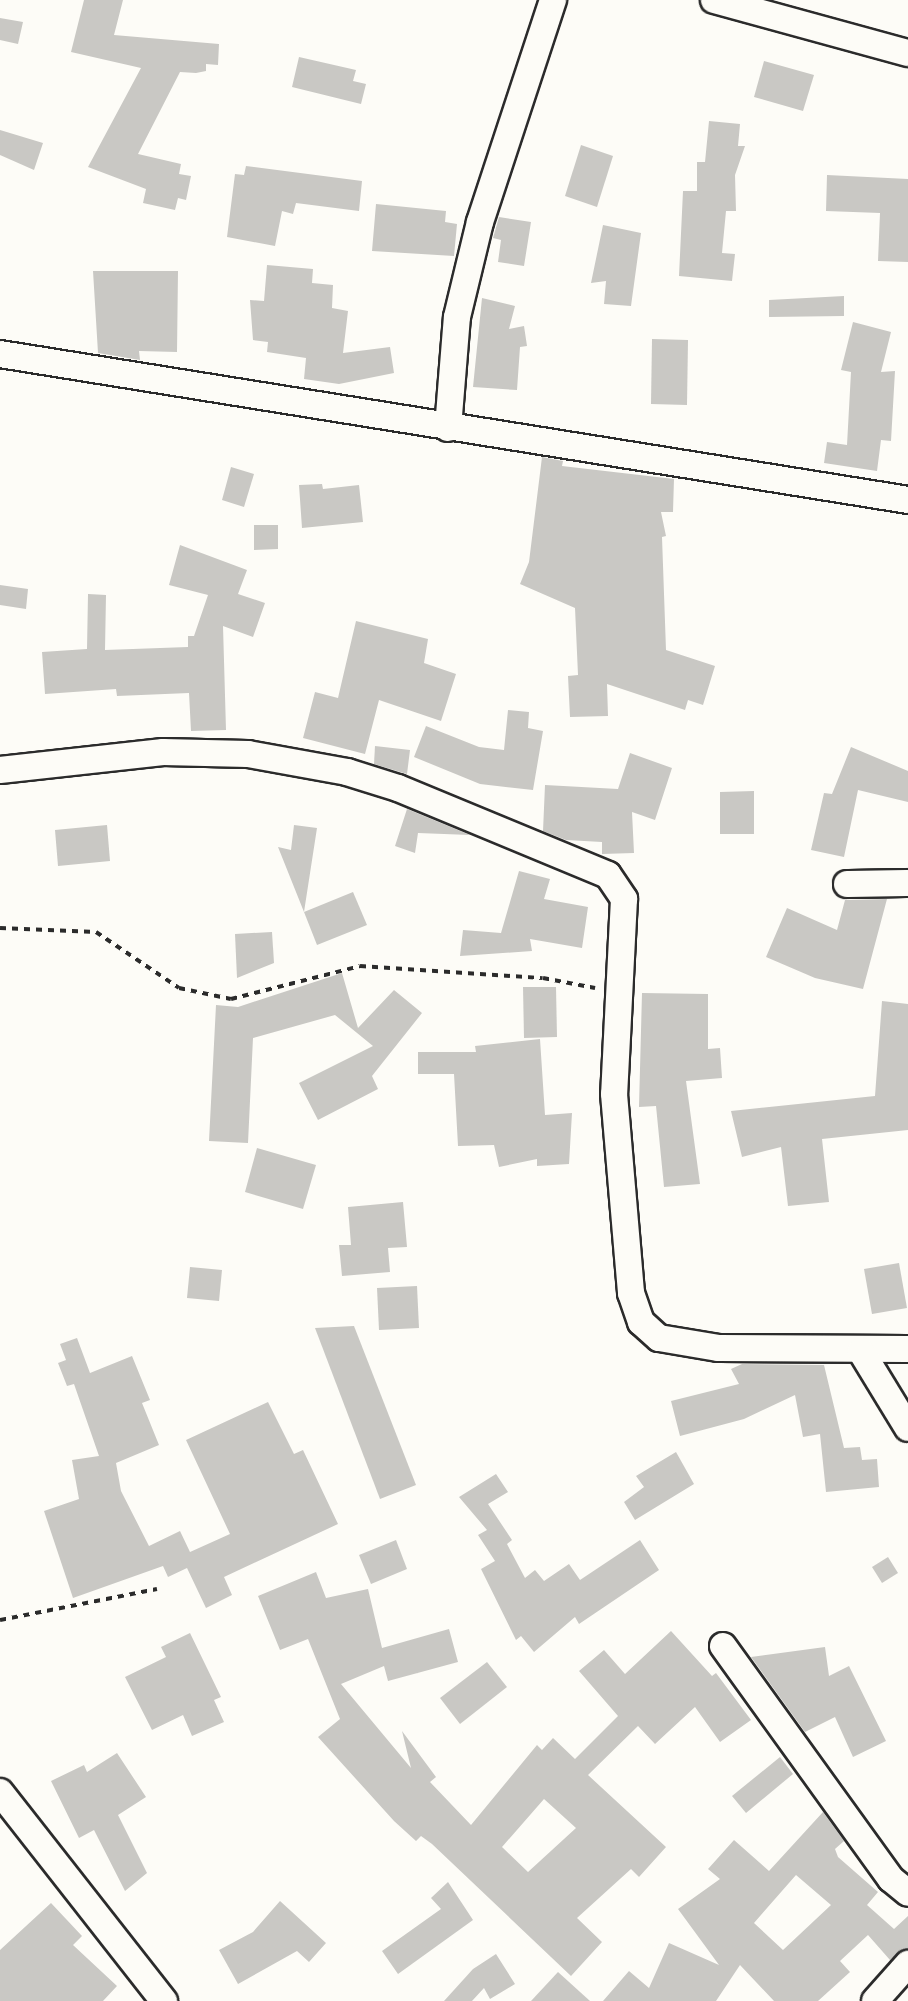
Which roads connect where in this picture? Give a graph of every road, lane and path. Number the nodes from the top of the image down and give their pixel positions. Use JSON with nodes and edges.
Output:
{"nodes":[{"id":1,"x":553,"y":0,"type":"edge"},
{"id":2,"x":714,"y":0,"type":"edge"},
{"id":3,"x":908,"y":53,"type":"edge"},
{"id":4,"x":0,"y":354,"type":"edge"},
{"id":5,"x":448,"y":428,"type":"junction"},
{"id":6,"x":908,"y":500,"type":"edge"},
{"id":7,"x":0,"y":770,"type":"edge"},
{"id":8,"x":908,"y":883,"type":"edge"},
{"id":9,"x":847,"y":884,"type":"dead end"},
{"id":10,"x":0,"y":928,"type":"edge"},
{"id":11,"x":621,"y":994,"type":"junction"},
{"id":12,"x":908,"y":1349,"type":"edge"},
{"id":13,"x":861,"y":1351,"type":"junction"},
{"id":14,"x":908,"y":1428,"type":"edge"},
{"id":15,"x":157,"y":1589,"type":"dead end"},
{"id":16,"x":0,"y":1620,"type":"edge"},
{"id":17,"x":723,"y":1646,"type":"dead end"},
{"id":18,"x":0,"y":1792,"type":"edge"},
{"id":19,"x":908,"y":1893,"type":"edge"},
{"id":20,"x":908,"y":1964,"type":"edge"},
{"id":21,"x":164,"y":2001,"type":"edge"},
{"id":22,"x":875,"y":2001,"type":"edge"}],
"edges":[{"from":1,"to":5,"type":"street"},
{"from":2,"to":3,"type":"street"},
{"from":4,"to":5,"type":"street"},
{"from":5,"to":6,"type":"street"},
{"from":7,"to":11,"type":"street"},
{"from":8,"to":9,"type":"street"},
{"from":10,"to":11,"type":"path"},
{"from":11,"to":13,"type":"street"},
{"from":12,"to":13,"type":"street"},
{"from":13,"to":14,"type":"street"},
{"from":15,"to":16,"type":"path"},
{"from":17,"to":19,"type":"street"},
{"from":18,"to":21,"type":"street"},
{"from":20,"to":22,"type":"street"}]}
